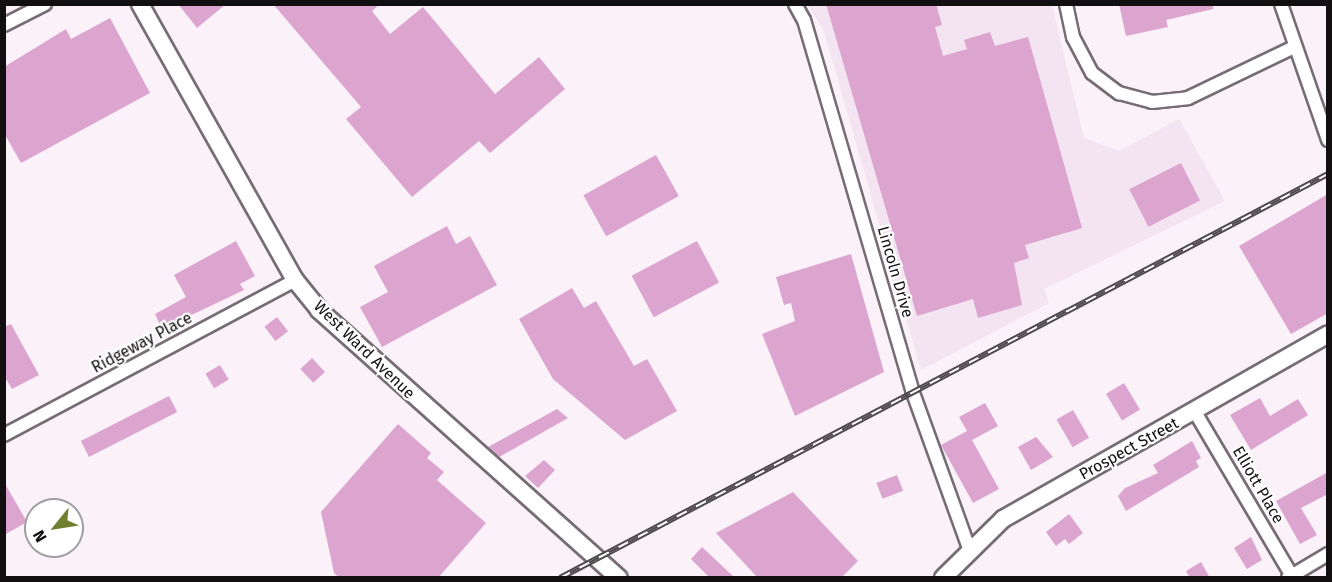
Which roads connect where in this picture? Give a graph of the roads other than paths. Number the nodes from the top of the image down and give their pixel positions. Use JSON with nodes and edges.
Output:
{"nodes":[{"id":1,"x":45,"y":4,"type":"edge"},
{"id":2,"x":140,"y":4,"type":"edge"},
{"id":3,"x":795,"y":4,"type":"edge"},
{"id":4,"x":1066,"y":4,"type":"edge"},
{"id":5,"x":1281,"y":4,"type":"edge"},
{"id":6,"x":4,"y":25,"type":"edge"},
{"id":7,"x":1294,"y":47,"type":"junction"},
{"id":8,"x":1328,"y":140,"type":"edge"},
{"id":9,"x":295,"y":280,"type":"junction"},
{"id":10,"x":1328,"y":334,"type":"edge"},
{"id":11,"x":1195,"y":412,"type":"junction"},
{"id":12,"x":4,"y":435,"type":"edge"},
{"id":13,"x":969,"y":548,"type":"junction"},
{"id":14,"x":1328,"y":554,"type":"edge"},
{"id":15,"x":1290,"y":577,"type":"edge"},
{"id":16,"x":619,"y":578,"type":"edge"},
{"id":17,"x":943,"y":578,"type":"edge"}],
"edges":[{"from":1,"to":6,"type":"street"},
{"from":2,"to":9,"type":"street","name":"West Ward Avenue"},
{"from":3,"to":13,"type":"street","name":"Lincoln Drive"},
{"from":4,"to":7,"type":"street"},
{"from":5,"to":7,"type":"street"},
{"from":7,"to":8,"type":"street"},
{"from":9,"to":12,"type":"street","name":"Ridgeway Place"},
{"from":9,"to":16,"type":"street","name":"West Ward Avenue"},
{"from":10,"to":11,"type":"street","name":"Prospect Street"},
{"from":11,"to":13,"type":"street","name":"Prospect Street"},
{"from":11,"to":15,"type":"street","name":"Elliott Place"},
{"from":13,"to":17,"type":"street","name":"Prospect Street"},
{"from":14,"to":15,"type":"street"}]}
